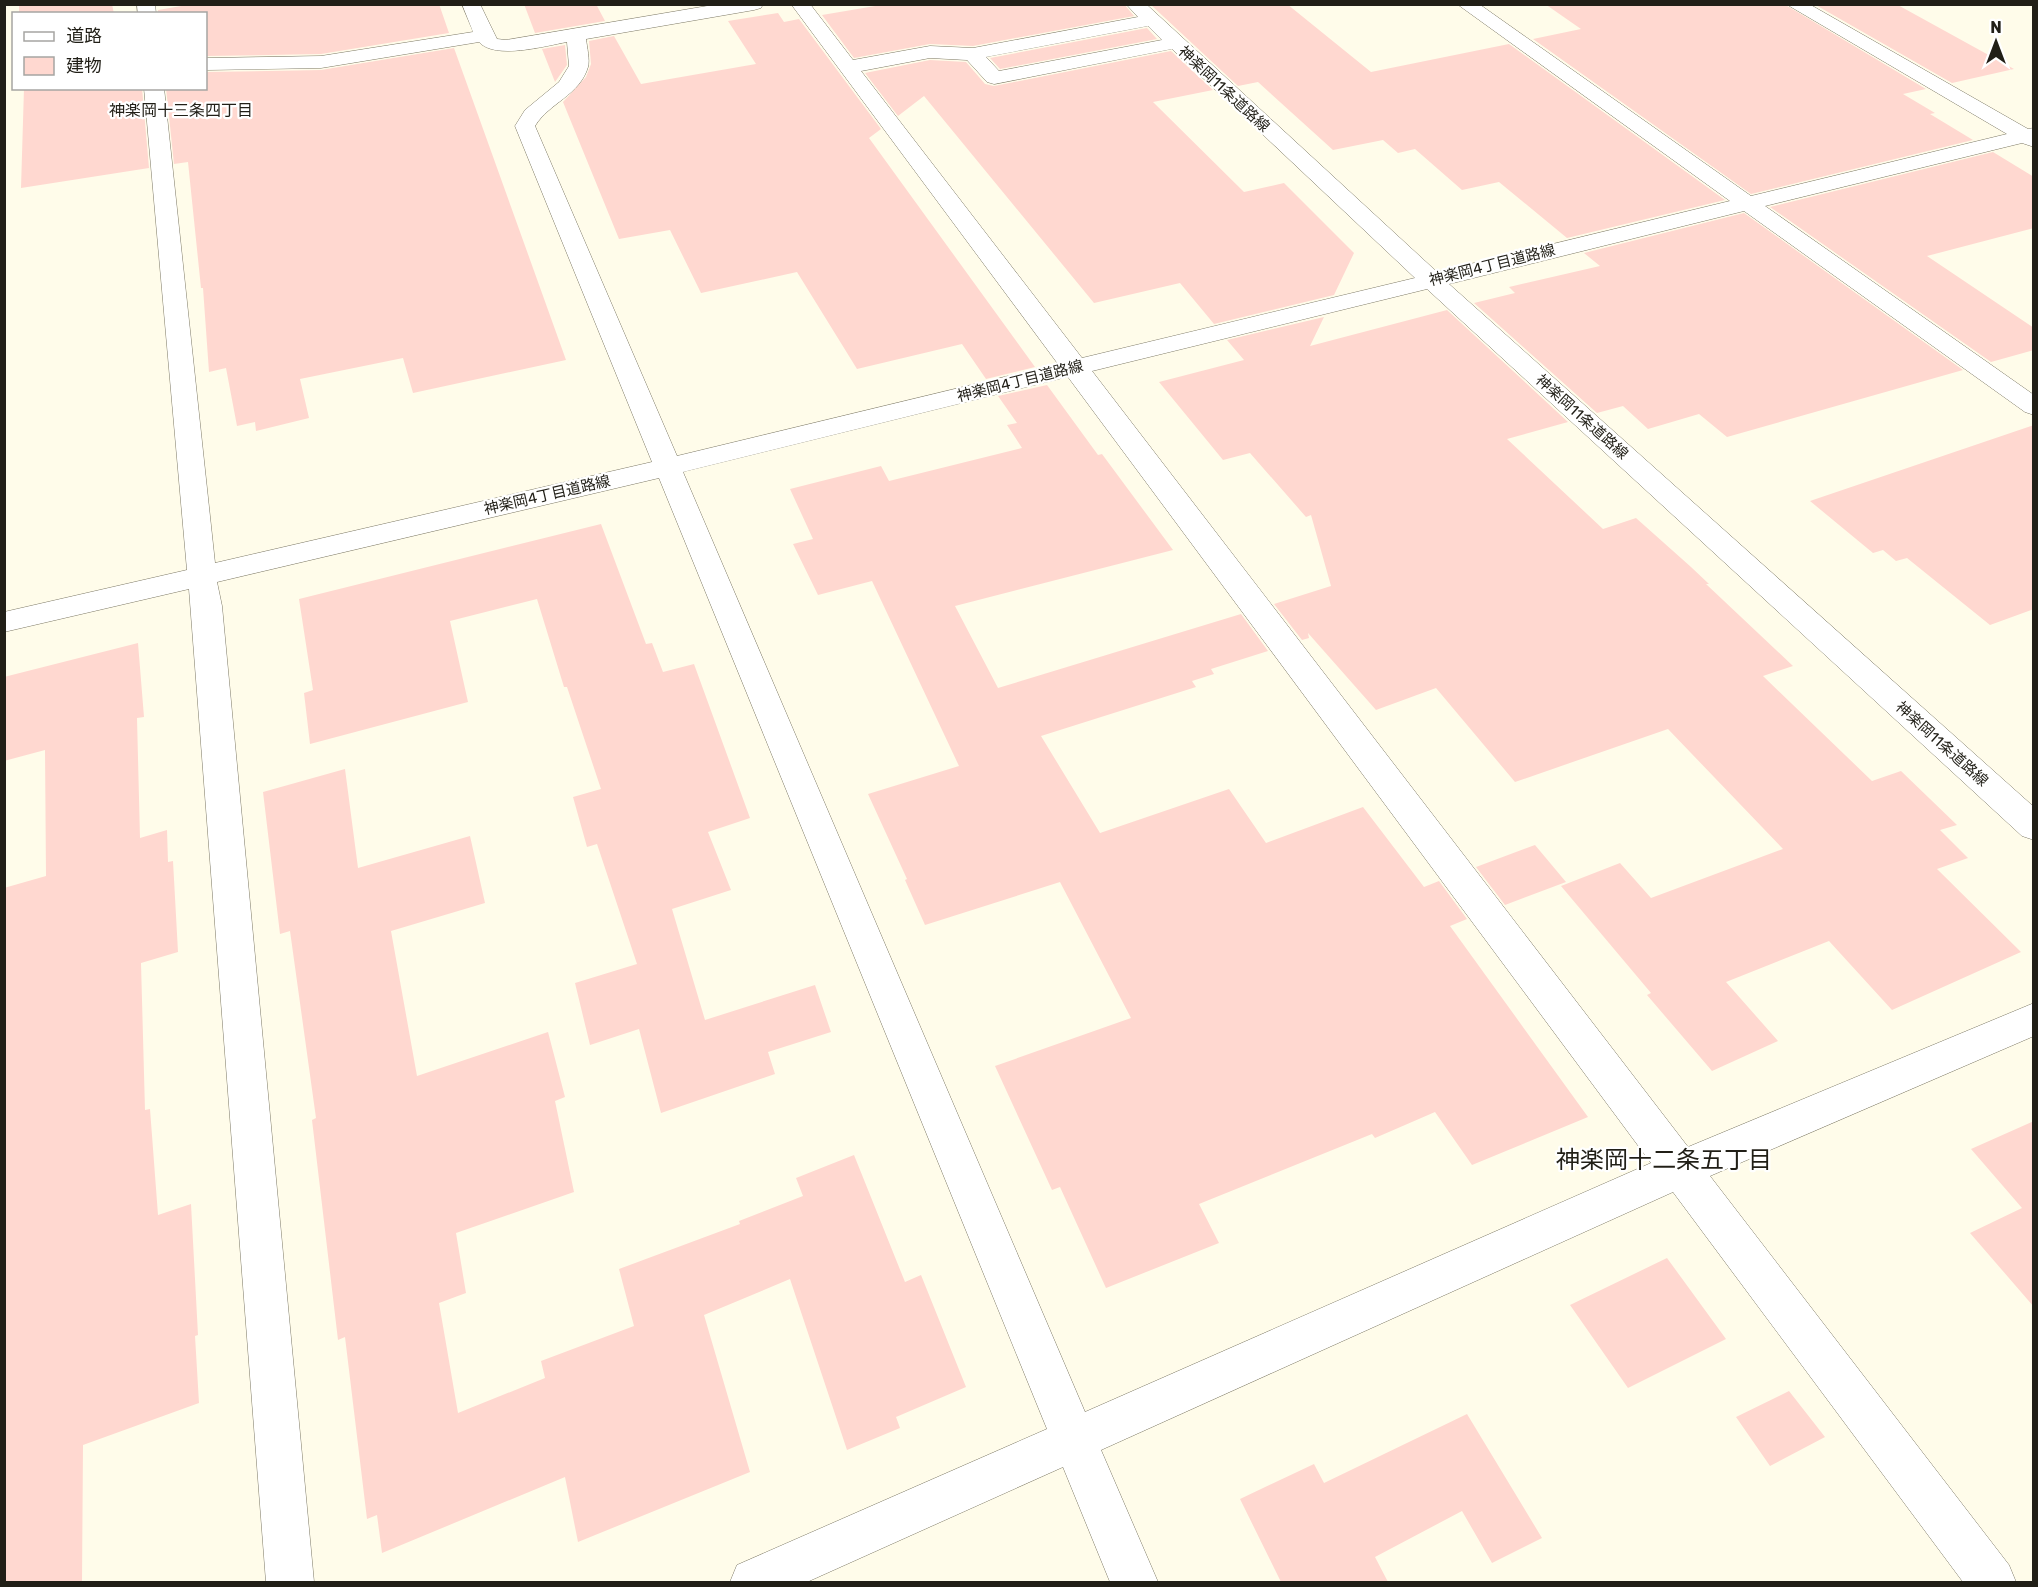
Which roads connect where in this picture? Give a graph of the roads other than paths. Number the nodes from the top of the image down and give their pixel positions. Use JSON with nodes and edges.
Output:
{"nodes":[{"id":1,"x":471,"y":4,"type":"edge"},
{"id":2,"x":754,"y":4,"type":"edge"},
{"id":3,"x":800,"y":4,"type":"edge"},
{"id":4,"x":1466,"y":4,"type":"edge"},
{"id":5,"x":1795,"y":4,"type":"edge"},
{"id":6,"x":1143,"y":13,"type":"edge"},
{"id":7,"x":576,"y":35,"type":"junction"},
{"id":8,"x":483,"y":36,"type":"junction"},
{"id":9,"x":1174,"y":43,"type":"junction"},
{"id":10,"x":973,"y":54,"type":"junction"},
{"id":11,"x":207,"y":64,"type":"edge"},
{"id":12,"x":848,"y":67,"type":"junction"},
{"id":13,"x":154,"y":90,"type":"edge"},
{"id":14,"x":2031,"y":137,"type":"edge"},
{"id":15,"x":1747,"y":203,"type":"junction"},
{"id":16,"x":1431,"y":280,"type":"junction"},
{"id":17,"x":1075,"y":367,"type":"junction"},
{"id":18,"x":2034,"y":407,"type":"edge"},
{"id":19,"x":668,"y":467,"type":"junction"},
{"id":20,"x":202,"y":577,"type":"junction"},
{"id":21,"x":4,"y":622,"type":"edge"},
{"id":22,"x":2034,"y":826,"type":"edge"},
{"id":23,"x":2034,"y":1019,"type":"edge"},
{"id":24,"x":1681,"y":1169,"type":"junction"},
{"id":25,"x":1073,"y":1439,"type":"junction"},
{"id":26,"x":290,"y":1582,"type":"edge"},
{"id":27,"x":754,"y":1582,"type":"edge"},
{"id":28,"x":1134,"y":1582,"type":"edge"},
{"id":29,"x":1992,"y":1582,"type":"edge"}],
"edges":[{"from":1,"to":8,"type":"street"},
{"from":2,"to":7,"type":"street"},
{"from":3,"to":12,"type":"street"},
{"from":4,"to":15,"type":"street"},
{"from":5,"to":14,"type":"street"},
{"from":6,"to":9,"type":"street","name":"神楽岡11条道路線"},
{"from":6,"to":10,"type":"street"},
{"from":7,"to":8,"type":"street"},
{"from":7,"to":19,"type":"street"},
{"from":8,"to":11,"type":"street"},
{"from":9,"to":10,"type":"street"},
{"from":9,"to":16,"type":"street","name":"神楽岡11条道路線"},
{"from":10,"to":12,"type":"street"},
{"from":12,"to":17,"type":"street"},
{"from":13,"to":20,"type":"street"},
{"from":14,"to":15,"type":"street","name":"神楽岡4丁目道路線"},
{"from":15,"to":16,"type":"street","name":"神楽岡4丁目道路線"},
{"from":15,"to":18,"type":"street"},
{"from":16,"to":17,"type":"street","name":"神楽岡4丁目道路線"},
{"from":16,"to":22,"type":"street","name":"神楽岡11条道路線"},
{"from":17,"to":19,"type":"street","name":"神楽岡4丁目道路線"},
{"from":17,"to":24,"type":"street"},
{"from":19,"to":20,"type":"street","name":"神楽岡4丁目道路線"},
{"from":19,"to":25,"type":"street"},
{"from":20,"to":21,"type":"street","name":"神楽岡4丁目道路線"},
{"from":20,"to":26,"type":"street"},
{"from":23,"to":24,"type":"street"},
{"from":24,"to":25,"type":"street"},
{"from":24,"to":29,"type":"street"},
{"from":25,"to":27,"type":"street"},
{"from":25,"to":28,"type":"street"}]}
